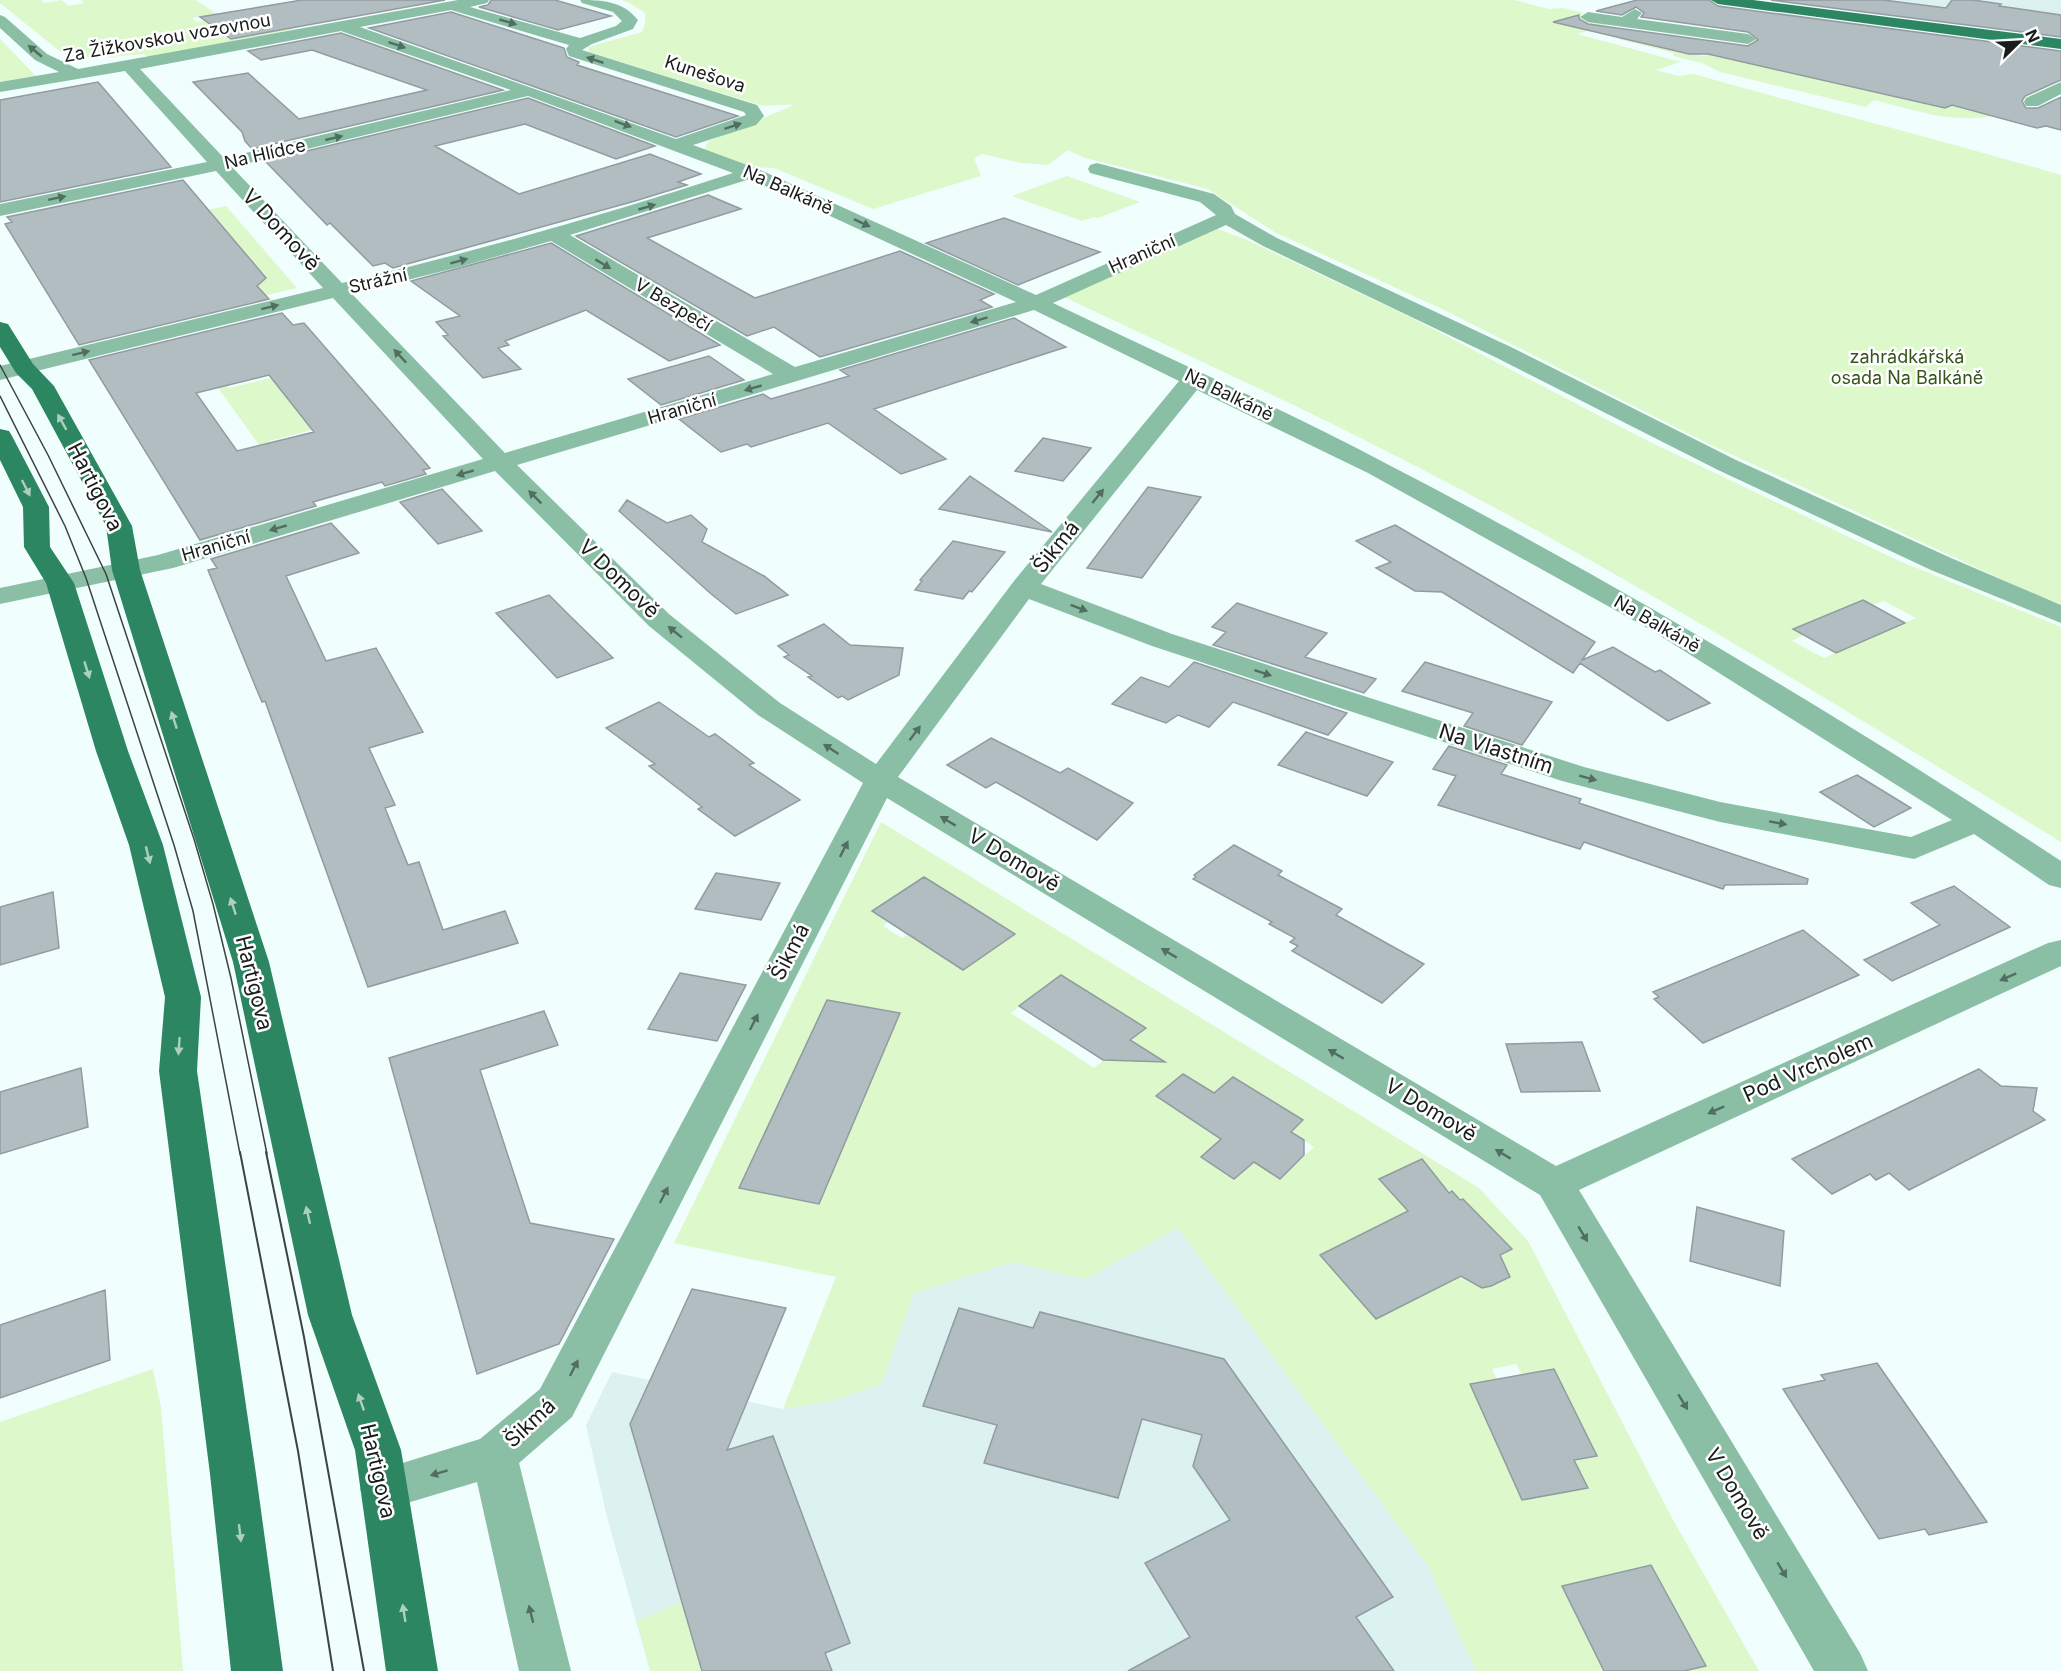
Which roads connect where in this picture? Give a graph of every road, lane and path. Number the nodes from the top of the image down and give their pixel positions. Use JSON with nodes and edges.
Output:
{"nodes":[{"id":1,"x":482,"y":0,"type":"edge"},
{"id":2,"x":587,"y":0,"type":"edge"},
{"id":3,"x":1718,"y":0,"type":"edge"},
{"id":4,"x":452,"y":6,"type":"junction"},
{"id":5,"x":1588,"y":17,"type":"dead end"},
{"id":6,"x":0,"y":20,"type":"edge"},
{"id":7,"x":342,"y":26,"type":"junction"},
{"id":8,"x":1748,"y":39,"type":"dead end"},
{"id":9,"x":580,"y":43,"type":"junction"},
{"id":10,"x":2061,"y":44,"type":"edge"},
{"id":11,"x":129,"y":66,"type":"junction"},
{"id":12,"x":75,"y":74,"type":"junction"},
{"id":13,"x":0,"y":87,"type":"edge"},
{"id":14,"x":2061,"y":87,"type":"edge"},
{"id":15,"x":529,"y":91,"type":"junction"},
{"id":16,"x":2061,"y":110,"type":"edge"},
{"id":17,"x":678,"y":144,"type":"junction"},
{"id":18,"x":219,"y":165,"type":"junction"},
{"id":19,"x":1097,"y":169,"type":"dead end"},
{"id":20,"x":751,"y":173,"type":"junction"},
{"id":21,"x":0,"y":210,"type":"edge"},
{"id":22,"x":1227,"y":217,"type":"junction"},
{"id":23,"x":553,"y":234,"type":"junction"},
{"id":24,"x":338,"y":290,"type":"junction"},
{"id":25,"x":1036,"y":303,"type":"junction"},
{"id":26,"x":0,"y":329,"type":"edge"},
{"id":27,"x":12,"y":370,"type":"edge"},
{"id":28,"x":793,"y":376,"type":"junction"},
{"id":29,"x":1194,"y":378,"type":"junction"},
{"id":30,"x":0,"y":436,"type":"edge"},
{"id":31,"x":500,"y":462,"type":"junction"},
{"id":32,"x":126,"y":570,"type":"junction"},
{"id":33,"x":60,"y":583,"type":"junction"},
{"id":34,"x":1024,"y":587,"type":"junction"},
{"id":35,"x":0,"y":596,"type":"edge"},
{"id":36,"x":2061,"y":615,"type":"edge"},
{"id":37,"x":880,"y":780,"type":"junction"},
{"id":38,"x":1977,"y":821,"type":"junction"},
{"id":39,"x":2061,"y":877,"type":"edge"},
{"id":40,"x":2061,"y":952,"type":"edge"},
{"id":41,"x":1554,"y":1184,"type":"junction"},
{"id":42,"x":494,"y":1456,"type":"junction"},
{"id":43,"x":384,"y":1490,"type":"junction"},
{"id":44,"x":257,"y":1671,"type":"edge"},
{"id":45,"x":412,"y":1671,"type":"edge"},
{"id":46,"x":545,"y":1671,"type":"edge"},
{"id":47,"x":1842,"y":1671,"type":"edge"}],
"edges":[{"from":1,"to":4,"type":"street","name":"Za Žižkovskou vozovnou"},
{"from":2,"to":9,"type":"street"},
{"from":3,"to":10,"type":"main road"},
{"from":4,"to":7,"type":"street","name":"Za Žižkovskou vozovnou"},
{"from":4,"to":9,"type":"street","one_way":true},
{"from":5,"to":8,"type":"street"},
{"from":12,"to":6,"type":"street","one_way":true},
{"from":7,"to":11,"type":"street","name":"Za Žižkovskou vozovnou"},
{"from":7,"to":15,"type":"street","name":"Na Balkáně","one_way":true},
{"from":17,"to":9,"type":"street","name":"Kunešova","one_way":true},
{"from":11,"to":12,"type":"street","name":"Za Žižkovskou vozovnou"},
{"from":11,"to":18,"type":"street","name":"V Domově"},
{"from":12,"to":13,"type":"street","name":"Za Žižkovskou vozovnou"},
{"from":14,"to":16,"type":"street"},
{"from":15,"to":17,"type":"street","name":"Na Balkáně","one_way":true},
{"from":18,"to":15,"type":"street","name":"Na Hlídce","one_way":true},
{"from":17,"to":20,"type":"street","name":"Na Balkáně"},
{"from":21,"to":18,"type":"street","name":"Na Hlídce","one_way":true},
{"from":18,"to":24,"type":"street","name":"V Domově"},
{"from":19,"to":22,"type":"street"},
{"from":23,"to":20,"type":"street","name":"Strážní","one_way":true},
{"from":20,"to":25,"type":"street","name":"Na Balkáně","one_way":true},
{"from":22,"to":25,"type":"street","name":"Hraniční"},
{"from":22,"to":36,"type":"street"},
{"from":24,"to":23,"type":"street","name":"Strážní","one_way":true},
{"from":23,"to":28,"type":"street","name":"V Bezpečí","one_way":true},
{"from":27,"to":24,"type":"street","name":"Strážní","one_way":true},
{"from":31,"to":24,"type":"street","name":"V Domově","one_way":true},
{"from":25,"to":28,"type":"street","name":"Hraniční","one_way":true},
{"from":25,"to":29,"type":"street","name":"Na Balkáně"},
{"from":26,"to":27,"type":"main road","name":"Hartigova"},
{"from":32,"to":27,"type":"main road","name":"Hartigova","one_way":true},
{"from":28,"to":31,"type":"street","name":"Hraniční","one_way":true},
{"from":34,"to":29,"type":"street","name":"Šikmá","one_way":true},
{"from":29,"to":38,"type":"street","name":"Na Balkáně"},
{"from":30,"to":33,"type":"main road","one_way":true},
{"from":31,"to":32,"type":"street","name":"Hraniční","one_way":true},
{"from":37,"to":31,"type":"street","name":"V Domově","one_way":true},
{"from":32,"to":33,"type":"street","name":"Hraniční"},
{"from":43,"to":32,"type":"main road","name":"Hartigova","one_way":true},
{"from":33,"to":35,"type":"street","name":"Hraniční"},
{"from":33,"to":44,"type":"main road","one_way":true},
{"from":37,"to":34,"type":"street","name":"Šikmá","one_way":true},
{"from":34,"to":38,"type":"street","name":"Na Vlastním","one_way":true},
{"from":41,"to":37,"type":"street","name":"V Domově","one_way":true},
{"from":42,"to":37,"type":"street","name":"Šikmá","one_way":true},
{"from":38,"to":39,"type":"street","name":"Na Balkáně"},
{"from":40,"to":41,"type":"street","name":"Pod Vrcholem","one_way":true},
{"from":41,"to":47,"type":"street","name":"V Domově","one_way":true},
{"from":42,"to":43,"type":"street","name":"Šikmá","one_way":true},
{"from":46,"to":42,"type":"street","one_way":true},
{"from":45,"to":43,"type":"main road","name":"Hartigova","one_way":true}]}
